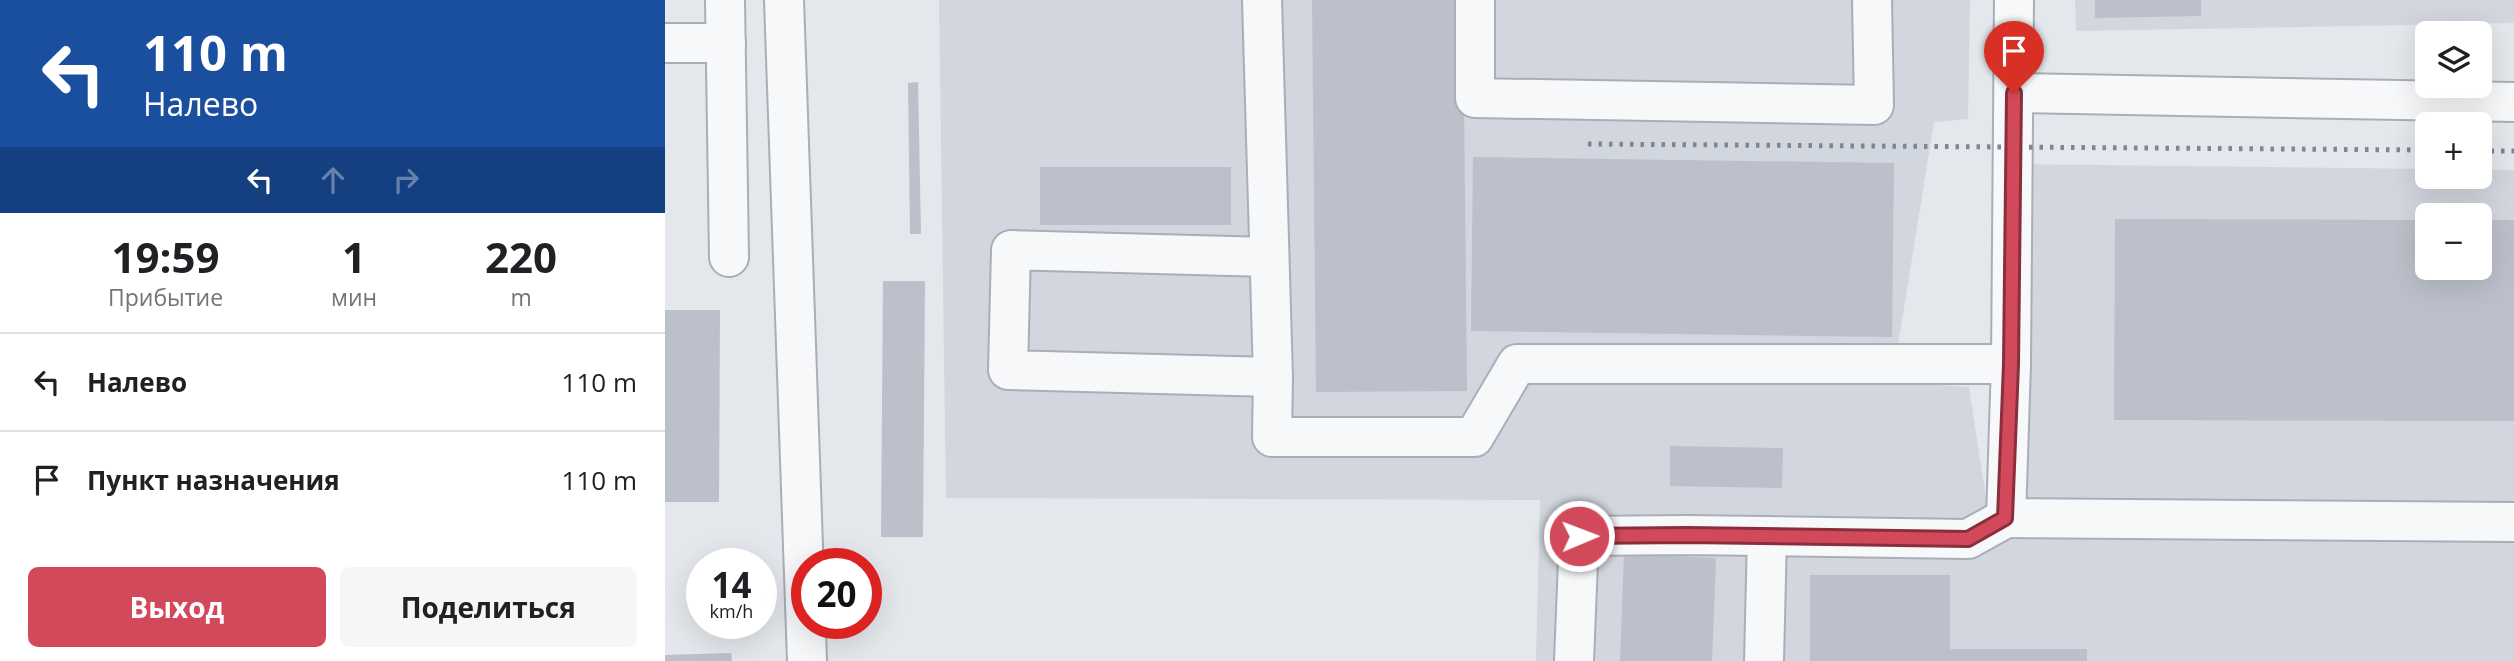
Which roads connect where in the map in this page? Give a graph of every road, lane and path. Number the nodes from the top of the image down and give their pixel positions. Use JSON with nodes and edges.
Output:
{"nodes":[{"id":1,"x":725,"y":0,"type":"edge"},
{"id":2,"x":784,"y":0,"type":"edge"},
{"id":3,"x":1262,"y":0,"type":"edge"},
{"id":4,"x":1475,"y":0,"type":"edge"},
{"id":5,"x":1872,"y":0,"type":"edge"},
{"id":6,"x":2014,"y":0,"type":"edge"},
{"id":7,"x":665,"y":43,"type":"edge"},
{"id":8,"x":726,"y":43,"type":"junction"},
{"id":9,"x":2014,"y":93,"type":"junction"},
{"id":10,"x":2514,"y":102,"type":"edge"},
{"id":11,"x":729,"y":257,"type":"dead end"},
{"id":12,"x":1268,"y":257,"type":"junction"},
{"id":13,"x":2011,"y":364,"type":"junction"},
{"id":14,"x":1273,"y":377,"type":"junction"},
{"id":15,"x":2005,"y":518,"type":"junction"},
{"id":16,"x":2514,"y":522,"type":"edge"},
{"id":17,"x":1767,"y":536,"type":"junction"},
{"id":18,"x":807,"y":661,"type":"edge"},
{"id":19,"x":1574,"y":661,"type":"edge"},
{"id":20,"x":1764,"y":661,"type":"edge"}],
"edges":[{"from":1,"to":8,"type":"street"},
{"from":2,"to":18,"type":"street"},
{"from":3,"to":12,"type":"street"},
{"from":4,"to":5,"type":"street"},
{"from":6,"to":9,"type":"street"},
{"from":7,"to":8,"type":"street"},
{"from":8,"to":11,"type":"street"},
{"from":9,"to":10,"type":"street"},
{"from":9,"to":13,"type":"street"},
{"from":12,"to":14,"type":"street"},
{"from":12,"to":14,"type":"street"},
{"from":13,"to":14,"type":"street"},
{"from":13,"to":15,"type":"street"},
{"from":15,"to":16,"type":"street"},
{"from":15,"to":17,"type":"street"},
{"from":17,"to":19,"type":"street"},
{"from":17,"to":20,"type":"street"}]}
